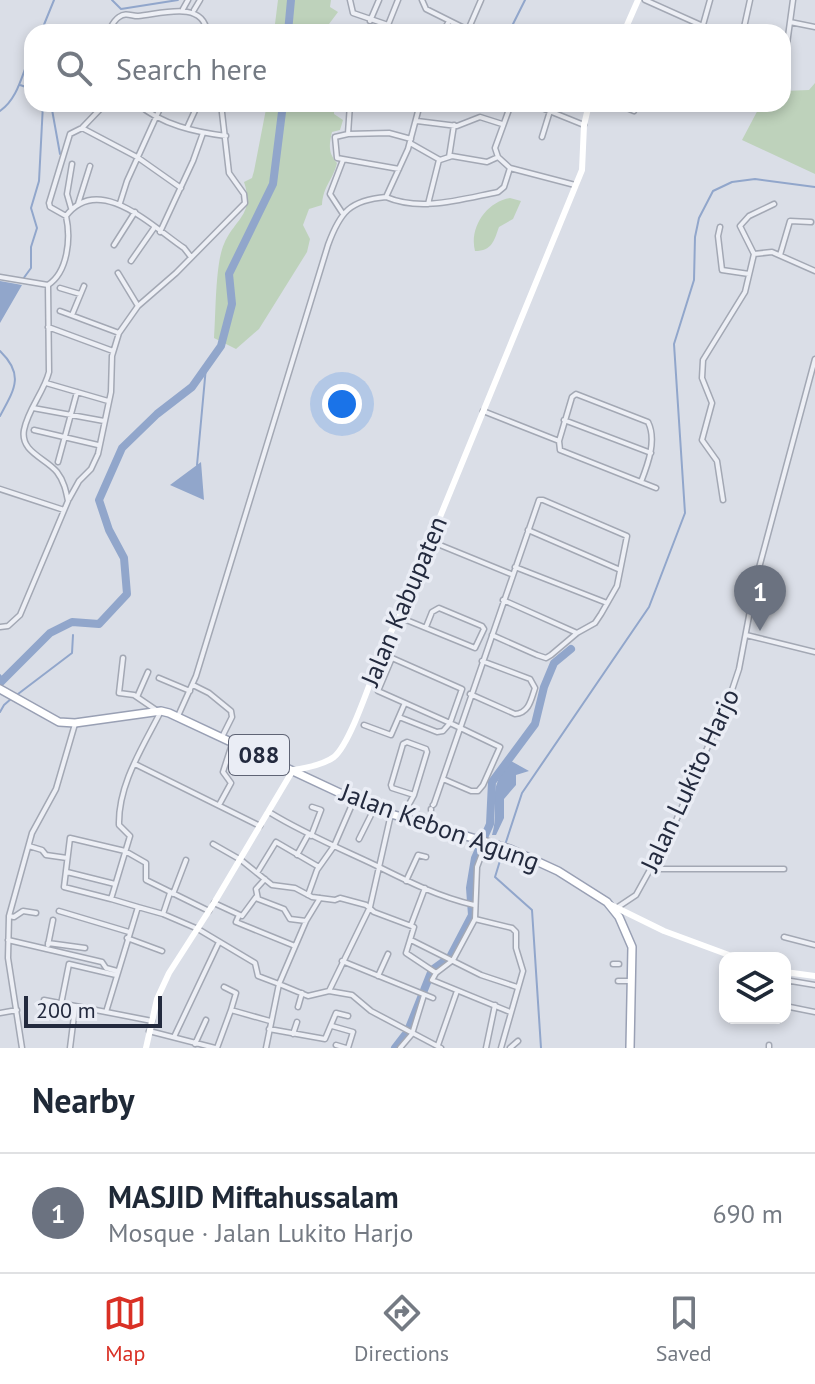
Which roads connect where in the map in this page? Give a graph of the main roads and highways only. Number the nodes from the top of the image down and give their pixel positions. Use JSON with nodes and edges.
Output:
{"nodes":[{"id":1,"x":638,"y":0,"type":"edge"},
{"id":2,"x":628,"y":24,"type":"edge"},
{"id":3,"x":586,"y":112,"type":"edge"},
{"id":4,"x":0,"y":689,"type":"edge"},
{"id":5,"x":293,"y":770,"type":"junction"},
{"id":6,"x":616,"y":910,"type":"junction"},
{"id":7,"x":720,"y":952,"type":"edge"},
{"id":8,"x":791,"y":973,"type":"edge"},
{"id":9,"x":815,"y":976,"type":"edge"},
{"id":10,"x":146,"y":1048,"type":"edge"},
{"id":11,"x":630,"y":1048,"type":"edge"}],
"edges":[{"from":1,"to":2,"type":"main road"},
{"from":3,"to":5,"type":"main road","name":"Jalan Kabupaten"},
{"from":4,"to":5,"type":"main road","name":"Jalan Kebon Agung","number":"088"},
{"from":5,"to":6,"type":"main road","name":"Jalan Kebon Agung","number":"088"},
{"from":5,"to":10,"type":"main road"},
{"from":6,"to":7,"type":"main road"},
{"from":6,"to":11,"type":"main road","name":"Jalan Kebon Agung","number":"088"},
{"from":8,"to":9,"type":"main road"}]}
